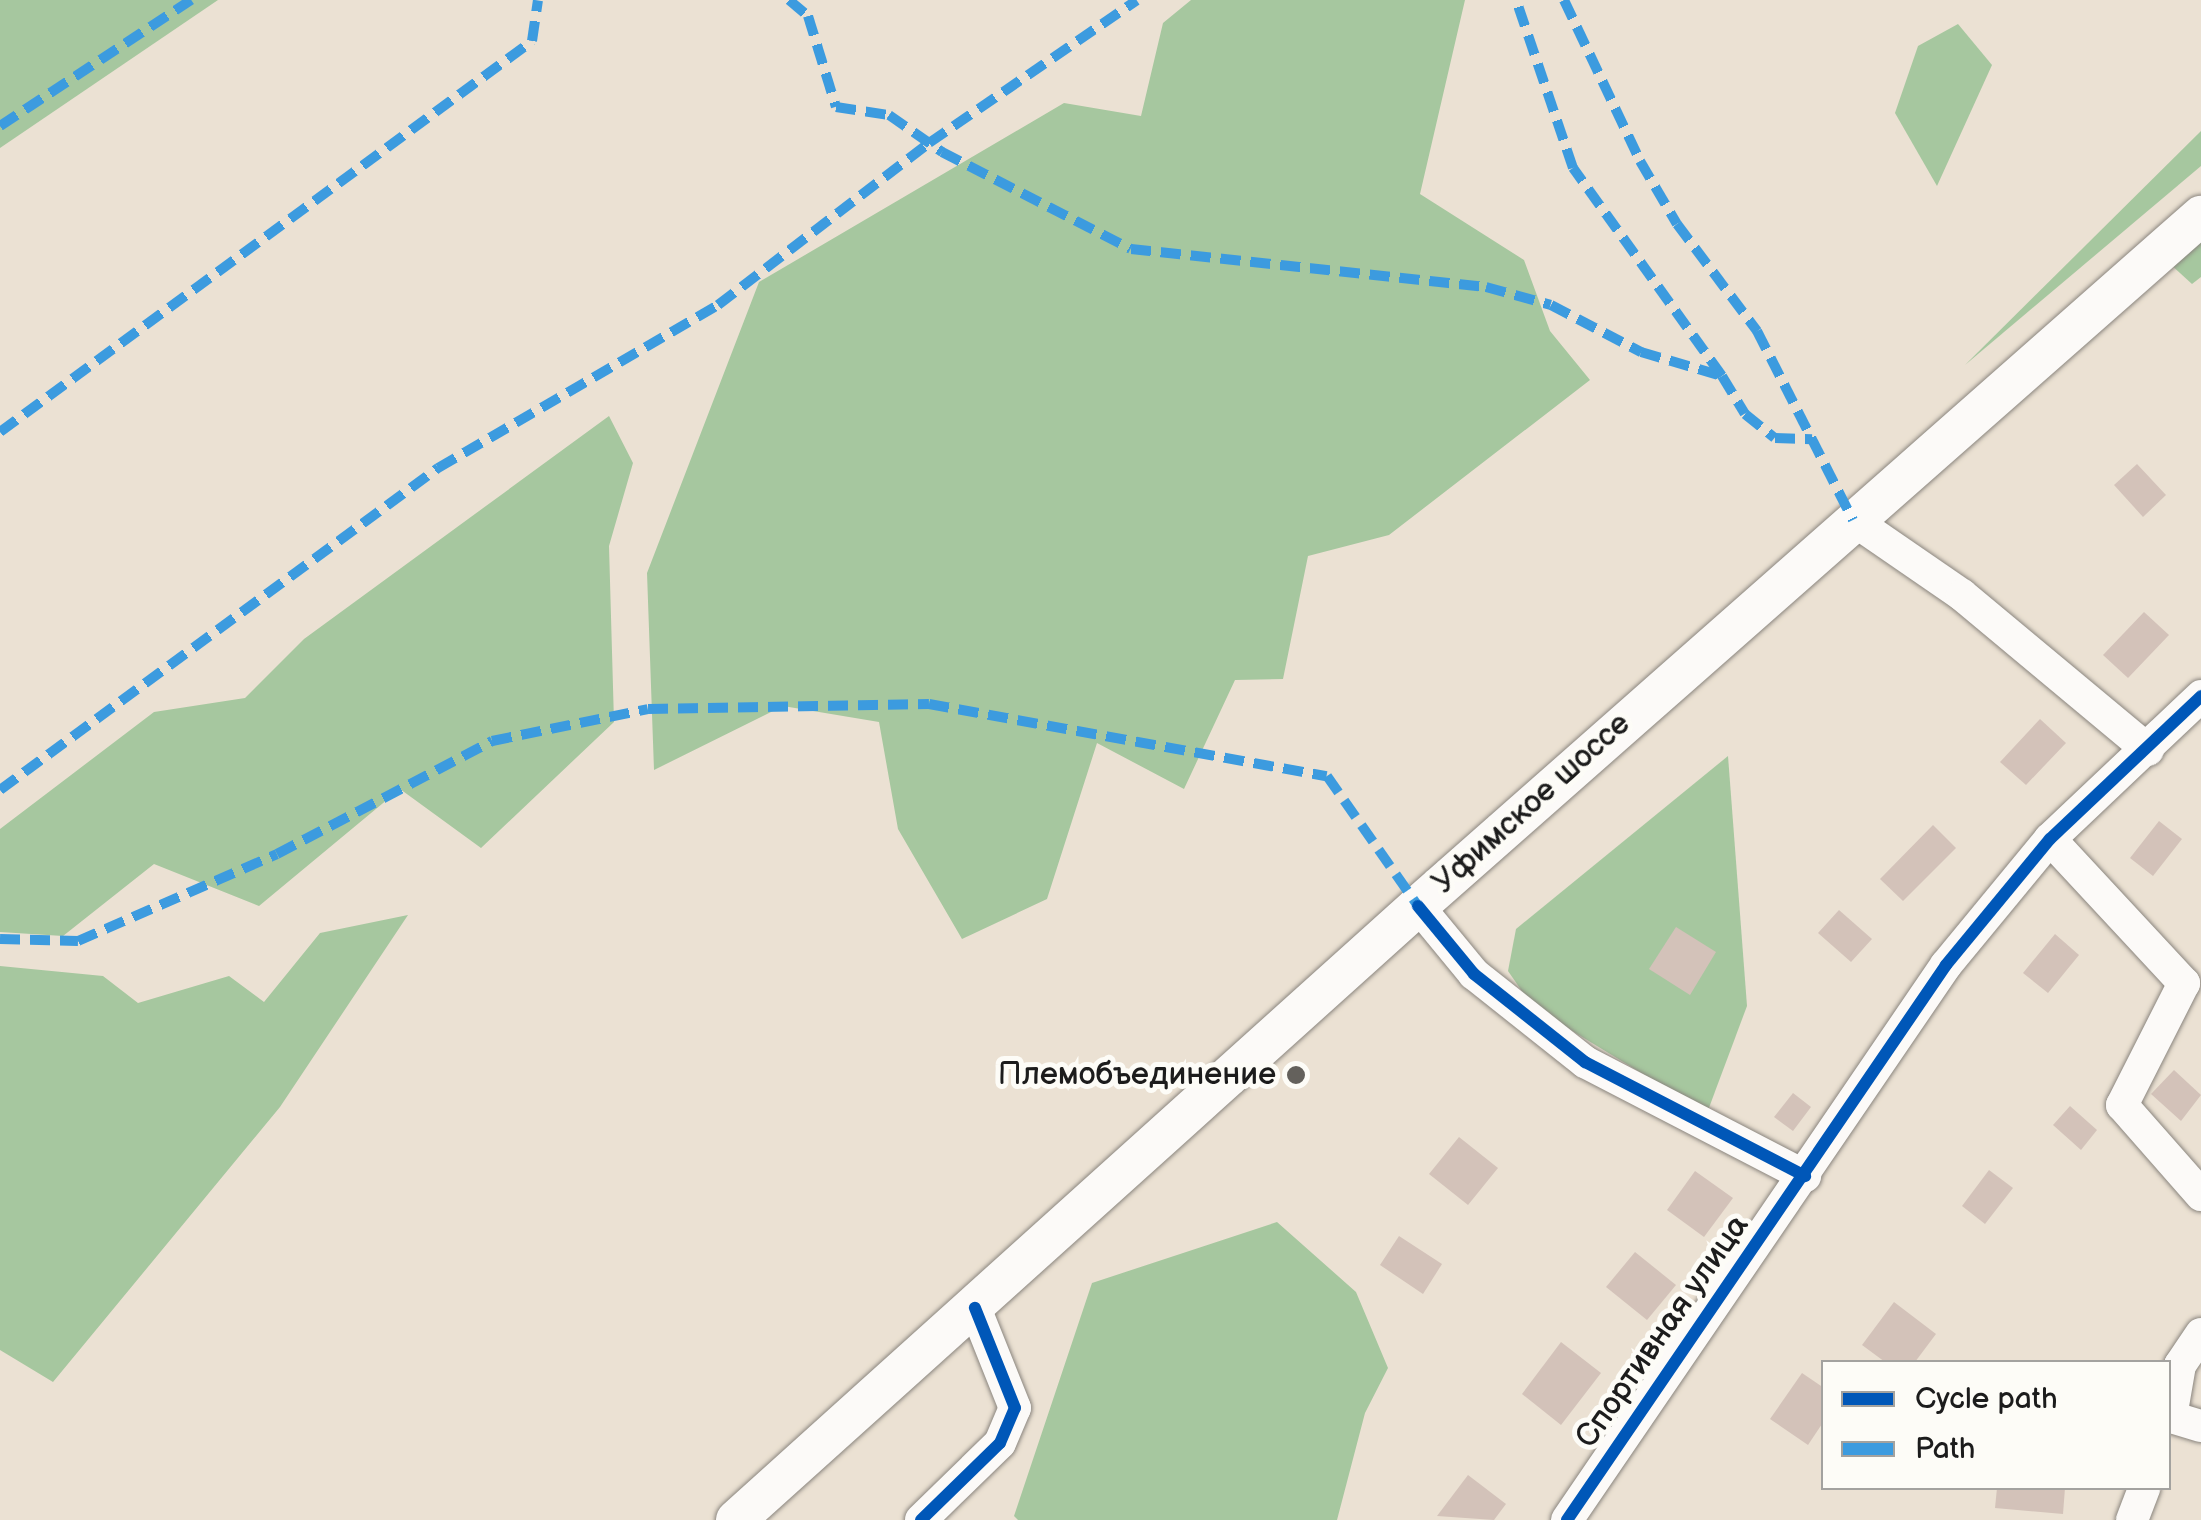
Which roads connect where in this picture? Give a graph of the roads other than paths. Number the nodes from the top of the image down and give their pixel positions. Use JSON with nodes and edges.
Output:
{"nodes":[{"id":1,"x":2201,"y":216,"type":"edge"},
{"id":2,"x":1854,"y":520,"type":"junction"},
{"id":3,"x":2201,"y":696,"type":"edge"},
{"id":4,"x":2148,"y":750,"type":"junction"},
{"id":5,"x":2050,"y":839,"type":"junction"},
{"id":6,"x":1418,"y":906,"type":"junction"},
{"id":7,"x":1804,"y":1176,"type":"junction"},
{"id":8,"x":2201,"y":1195,"type":"edge"},
{"id":9,"x":975,"y":1308,"type":"junction"},
{"id":10,"x":2201,"y":1334,"type":"edge"},
{"id":11,"x":2180,"y":1422,"type":"edge"},
{"id":12,"x":2143,"y":1490,"type":"edge"},
{"id":13,"x":736,"y":1520,"type":"edge"},
{"id":14,"x":921,"y":1520,"type":"edge"},
{"id":15,"x":1567,"y":1520,"type":"edge"},
{"id":16,"x":2132,"y":1520,"type":"edge"}],
"edges":[{"from":1,"to":2,"type":"main road","name":"Уфимское шоссе"},
{"from":2,"to":4,"type":"street"},
{"from":2,"to":6,"type":"main road","name":"Уфимское шоссе"},
{"from":3,"to":4,"type":"street","name":"Спортивная улица"},
{"from":4,"to":5,"type":"street","name":"Спортивная улица"},
{"from":5,"to":7,"type":"street","name":"Спортивная улица"},
{"from":5,"to":8,"type":"street"},
{"from":6,"to":7,"type":"street"},
{"from":6,"to":9,"type":"main road","name":"Уфимское шоссе"},
{"from":7,"to":15,"type":"street","name":"Спортивная улица"},
{"from":9,"to":13,"type":"main road","name":"Уфимское шоссе"},
{"from":9,"to":14,"type":"street"},
{"from":10,"to":11,"type":"street"},
{"from":12,"to":16,"type":"street"}]}
